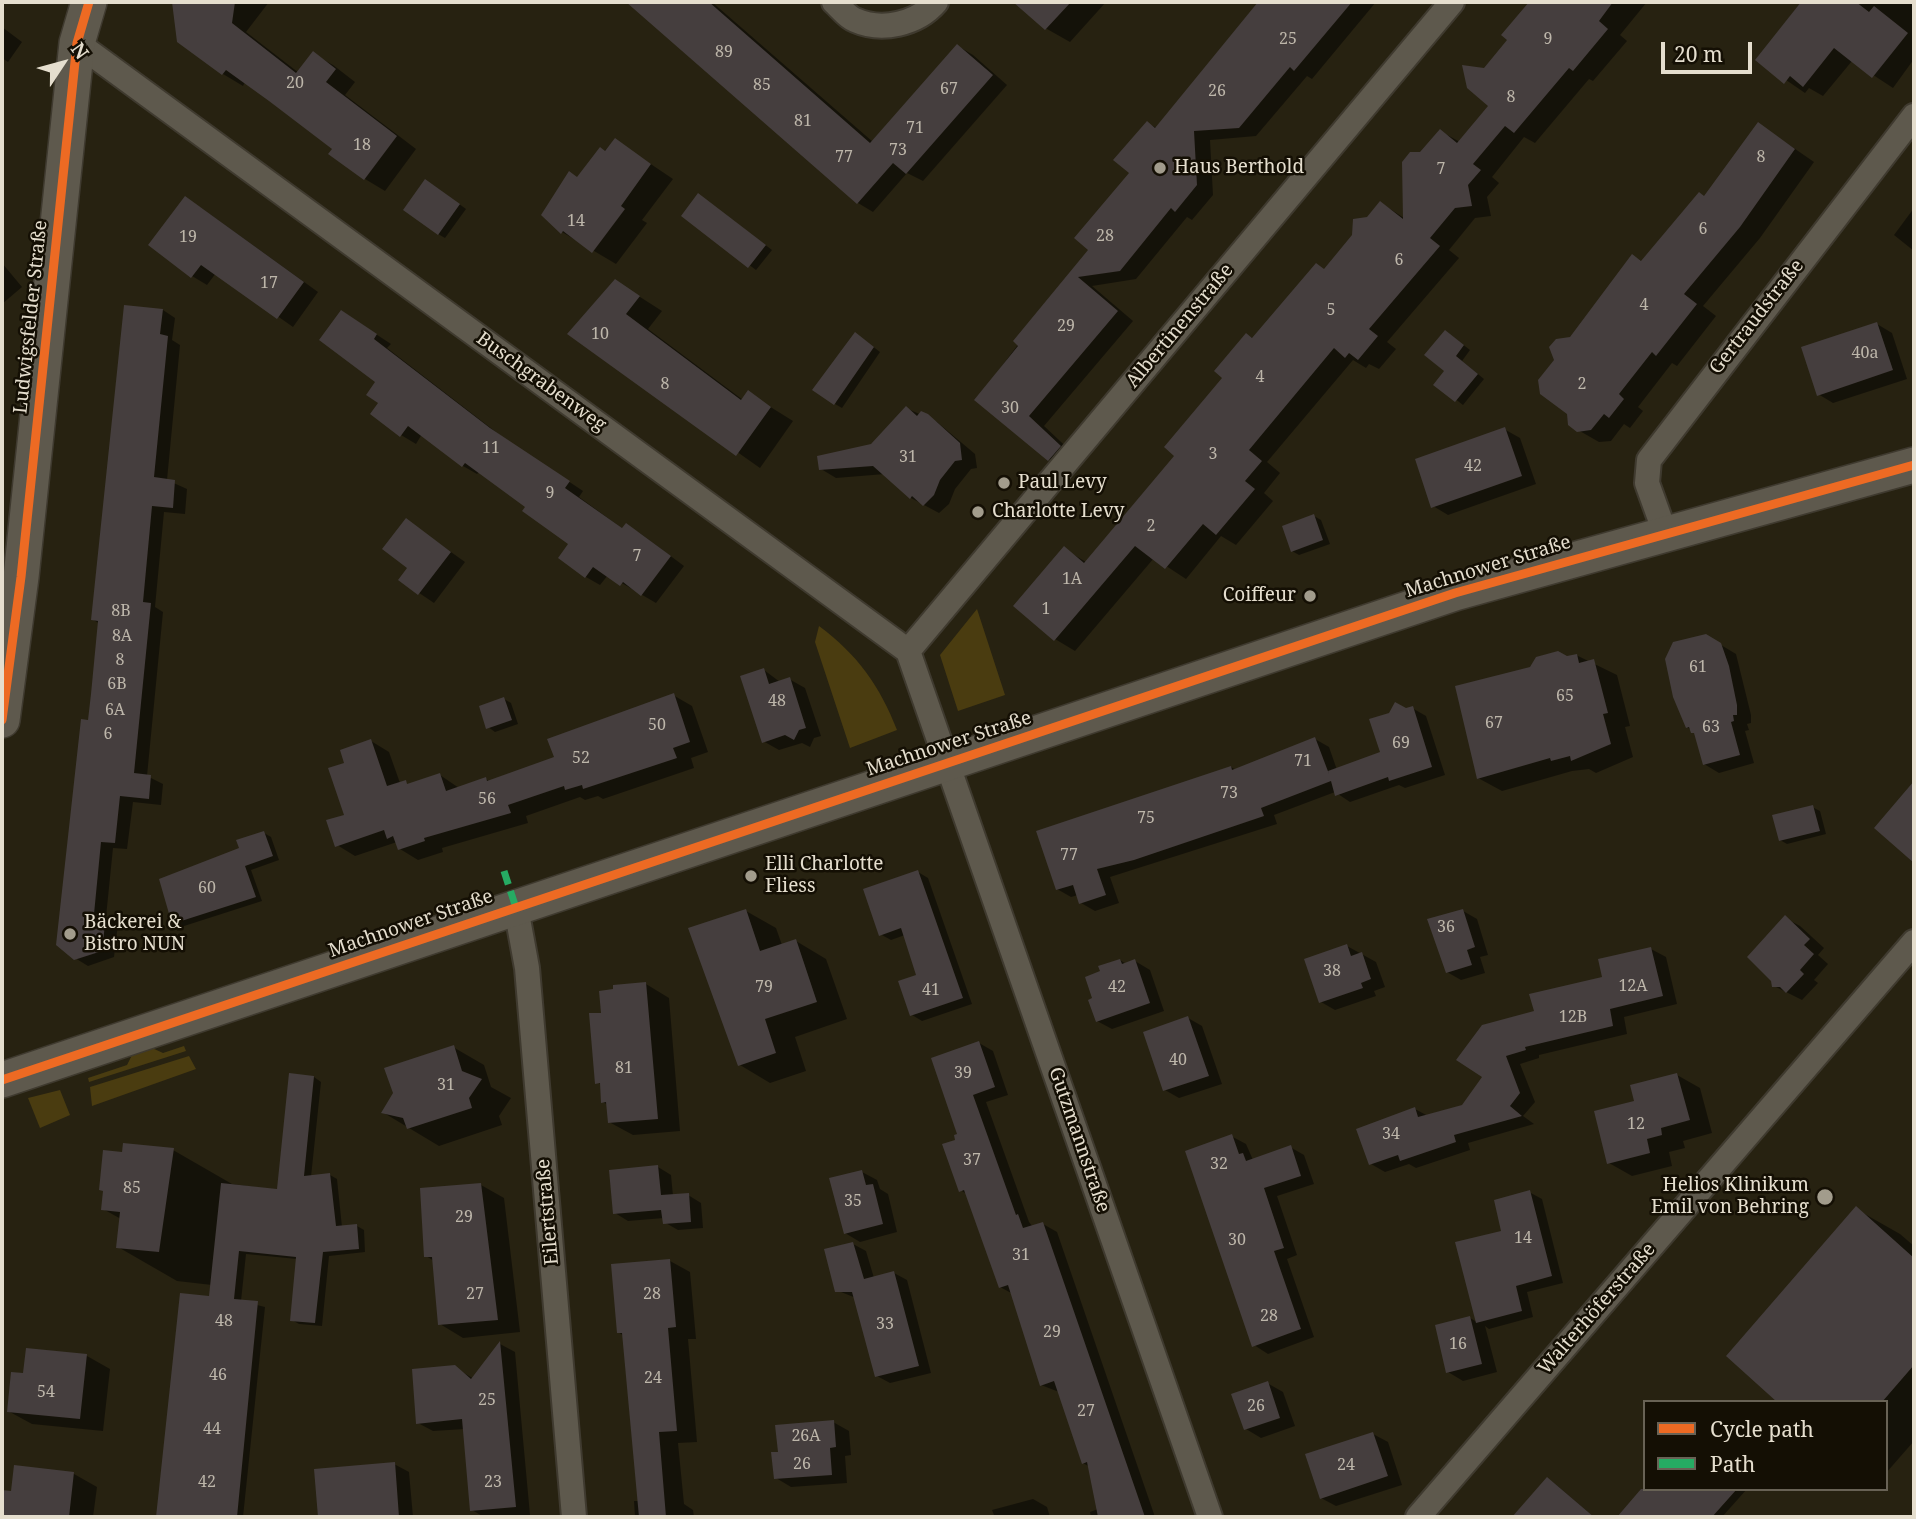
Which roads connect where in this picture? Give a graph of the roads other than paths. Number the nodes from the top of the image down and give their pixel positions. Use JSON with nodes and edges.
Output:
{"nodes":[{"id":1,"x":89,"y":2,"type":"edge"},
{"id":2,"x":834,"y":2,"type":"edge"},
{"id":3,"x":936,"y":2,"type":"edge"},
{"id":4,"x":1452,"y":2,"type":"edge"},
{"id":5,"x":77,"y":43,"type":"junction"},
{"id":6,"x":1914,"y":116,"type":"edge"},
{"id":7,"x":1914,"y":465,"type":"edge"},
{"id":8,"x":1665,"y":533,"type":"junction"},
{"id":9,"x":908,"y":650,"type":"junction"},
{"id":10,"x":2,"y":720,"type":"edge"},
{"id":11,"x":946,"y":764,"type":"junction"},
{"id":12,"x":516,"y":908,"type":"junction"},
{"id":13,"x":1914,"y":942,"type":"edge"},
{"id":14,"x":2,"y":1080,"type":"edge"},
{"id":15,"x":574,"y":1517,"type":"edge"},
{"id":16,"x":1210,"y":1517,"type":"edge"},
{"id":17,"x":1418,"y":1517,"type":"edge"}],
"edges":[{"from":1,"to":5,"type":"main road","name":"Ludwigsfelder Straße"},
{"from":2,"to":3,"type":"street"},
{"from":4,"to":9,"type":"street","name":"Albertinenstraße"},
{"from":5,"to":9,"type":"street","name":"Buschgrabenweg"},
{"from":5,"to":10,"type":"main road","name":"Ludwigsfelder Straße"},
{"from":6,"to":8,"type":"street","name":"Gertraudstraße"},
{"from":7,"to":8,"type":"main road","name":"Machnower Straße"},
{"from":8,"to":11,"type":"main road","name":"Machnower Straße"},
{"from":9,"to":11,"type":"street"},
{"from":11,"to":12,"type":"main road","name":"Machnower Straße"},
{"from":11,"to":16,"type":"street","name":"Gutzmannstraße"},
{"from":12,"to":14,"type":"main road","name":"Machnower Straße"},
{"from":12,"to":15,"type":"street","name":"Eilertstraße"},
{"from":13,"to":17,"type":"street","name":"Walterhöferstraße"}]}
